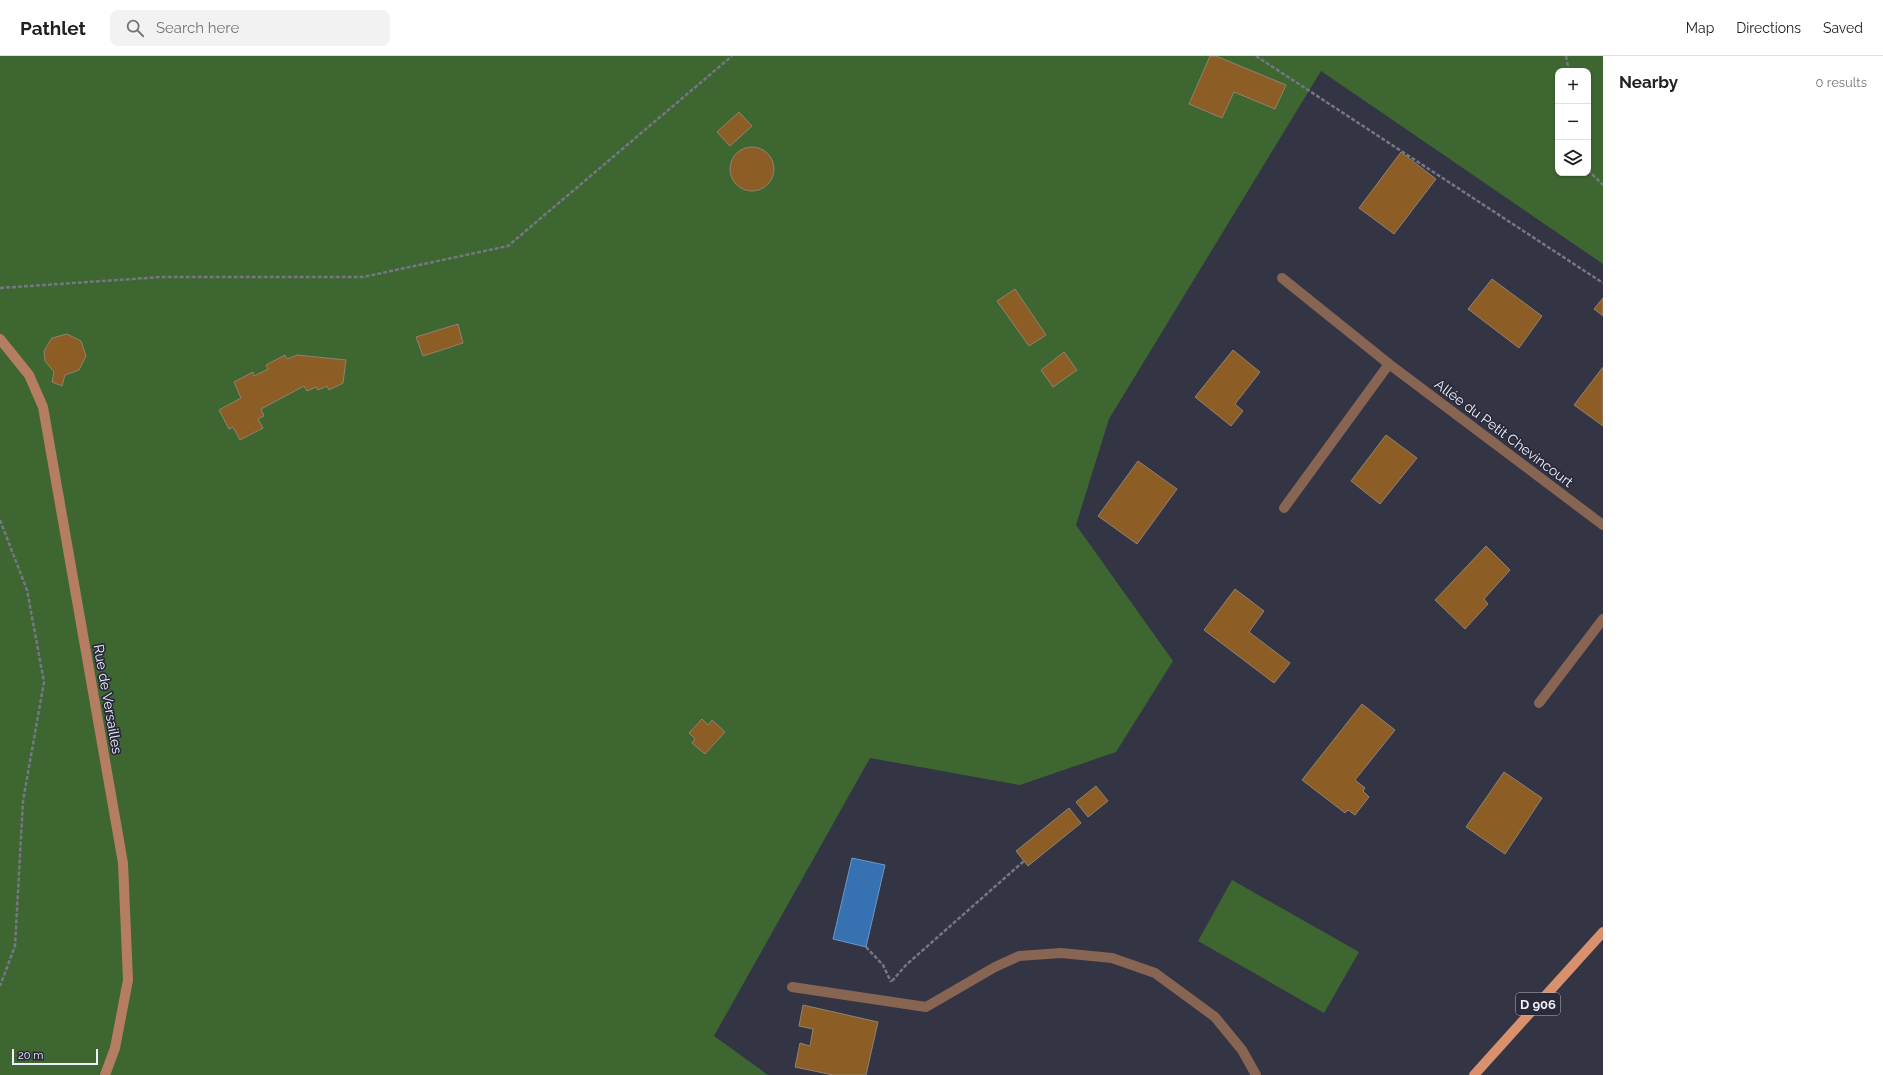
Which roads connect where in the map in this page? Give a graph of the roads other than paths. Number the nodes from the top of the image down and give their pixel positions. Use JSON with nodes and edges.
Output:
{"nodes":[{"id":1,"x":1282,"y":278,"type":"dead end"},
{"id":2,"x":0,"y":339,"type":"edge"},
{"id":3,"x":1389,"y":364,"type":"junction"},
{"id":4,"x":1284,"y":508,"type":"dead end"},
{"id":5,"x":1603,"y":524,"type":"edge"},
{"id":6,"x":1603,"y":618,"type":"edge"},
{"id":7,"x":1539,"y":703,"type":"dead end"},
{"id":8,"x":1603,"y":932,"type":"edge"},
{"id":9,"x":792,"y":987,"type":"dead end"},
{"id":10,"x":105,"y":1075,"type":"edge"},
{"id":11,"x":1256,"y":1075,"type":"edge"},
{"id":12,"x":1474,"y":1075,"type":"edge"}],
"edges":[{"from":1,"to":3,"type":"street","name":"Allée du Petit Chevincourt"},
{"from":2,"to":10,"type":"main road","name":"Rue de Versailles"},
{"from":3,"to":4,"type":"street"},
{"from":3,"to":5,"type":"street","name":"Allée du Petit Chevincourt"},
{"from":6,"to":7,"type":"street"},
{"from":8,"to":12,"type":"main road","number":"D 906"},
{"from":9,"to":11,"type":"street"}]}
